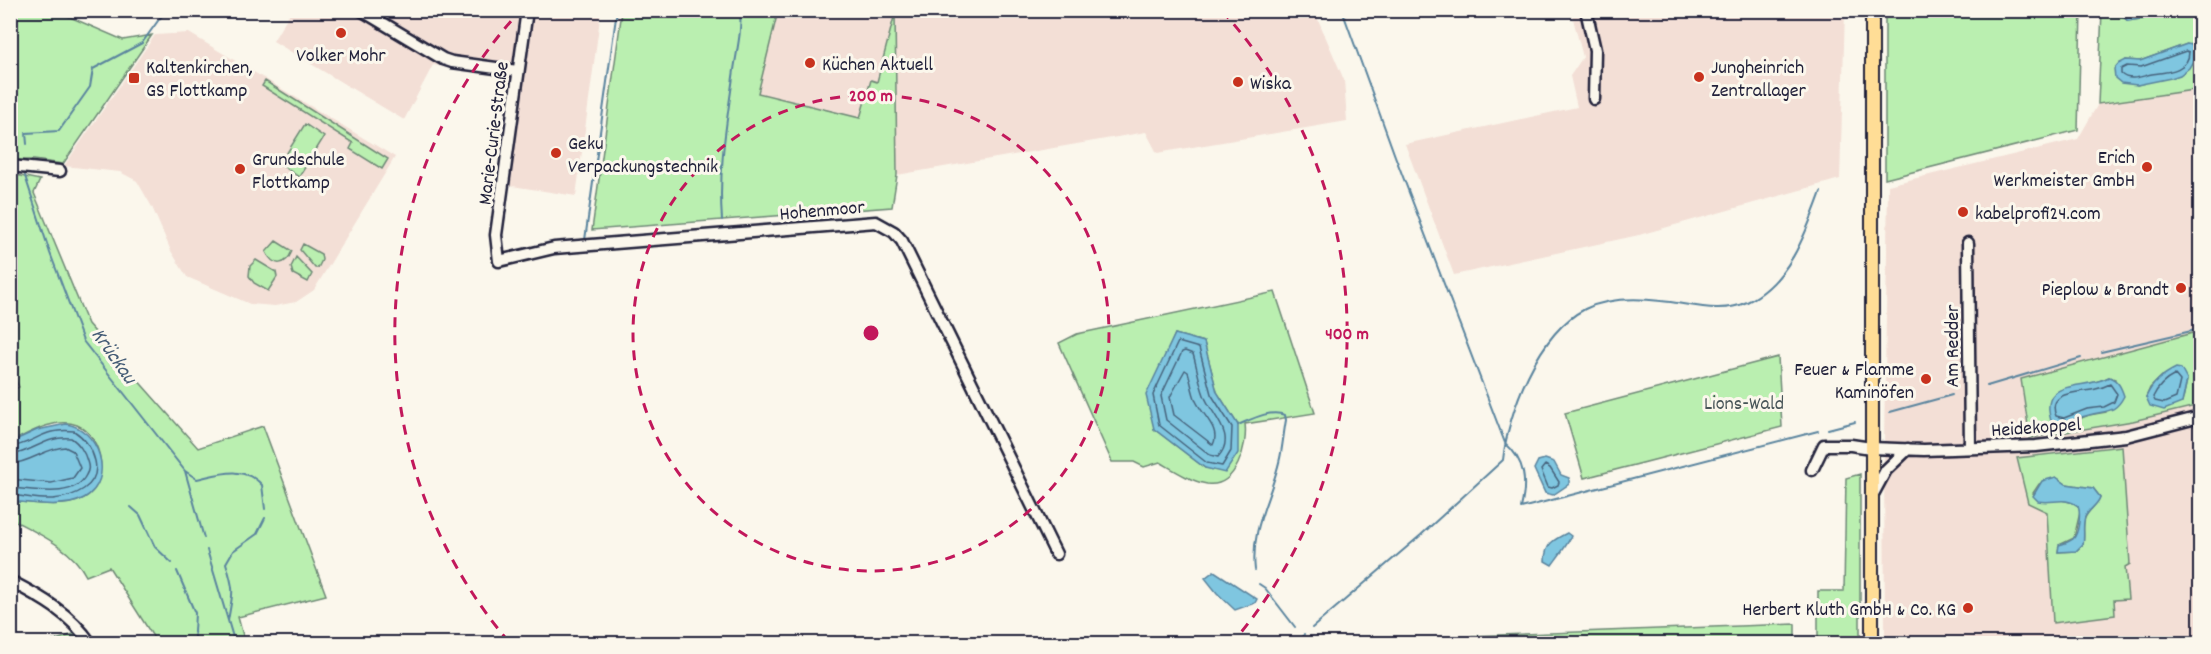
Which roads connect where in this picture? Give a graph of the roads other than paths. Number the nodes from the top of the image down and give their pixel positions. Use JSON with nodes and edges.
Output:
{"nodes":[{"id":1,"x":361,"y":10,"type":"edge"},
{"id":2,"x":527,"y":10,"type":"edge"},
{"id":3,"x":1586,"y":10,"type":"edge"},
{"id":4,"x":1872,"y":10,"type":"edge"},
{"id":5,"x":518,"y":71,"type":"junction"},
{"id":6,"x":1594,"y":99,"type":"dead end"},
{"id":7,"x":10,"y":166,"type":"edge"},
{"id":8,"x":60,"y":171,"type":"dead end"},
{"id":9,"x":1968,"y":243,"type":"dead end"},
{"id":10,"x":499,"y":261,"type":"joint"},
{"id":11,"x":2200,"y":417,"type":"edge"},
{"id":12,"x":1872,"y":448,"type":"junction"},
{"id":13,"x":1970,"y":448,"type":"junction"},
{"id":14,"x":1908,"y":449,"type":"junction"},
{"id":15,"x":1812,"y":470,"type":"dead end"},
{"id":16,"x":1872,"y":496,"type":"junction"},
{"id":17,"x":1056,"y":554,"type":"dead end"},
{"id":18,"x":10,"y":581,"type":"edge"},
{"id":19,"x":91,"y":644,"type":"edge"},
{"id":20,"x":1872,"y":644,"type":"edge"}],
"edges":[{"from":1,"to":5,"type":"street"},
{"from":2,"to":5,"type":"street","name":"Marie-Curie-Straße"},
{"from":3,"to":6,"type":"street"},
{"from":4,"to":12,"type":"main road"},
{"from":5,"to":10,"type":"street","name":"Marie-Curie-Straße"},
{"from":7,"to":8,"type":"street"},
{"from":9,"to":13,"type":"street","name":"Am Redder"},
{"from":10,"to":17,"type":"street","name":"Hohenmoor"},
{"from":11,"to":13,"type":"street","name":"Heidekoppel"},
{"from":12,"to":14,"type":"street","name":"Heidekoppel"},
{"from":12,"to":15,"type":"street","name":"Heidekoppel"},
{"from":12,"to":16,"type":"main road"},
{"from":13,"to":14,"type":"street","name":"Heidekoppel"},
{"from":14,"to":16,"type":"street"},
{"from":16,"to":20,"type":"main road"},
{"from":18,"to":19,"type":"street"}]}
